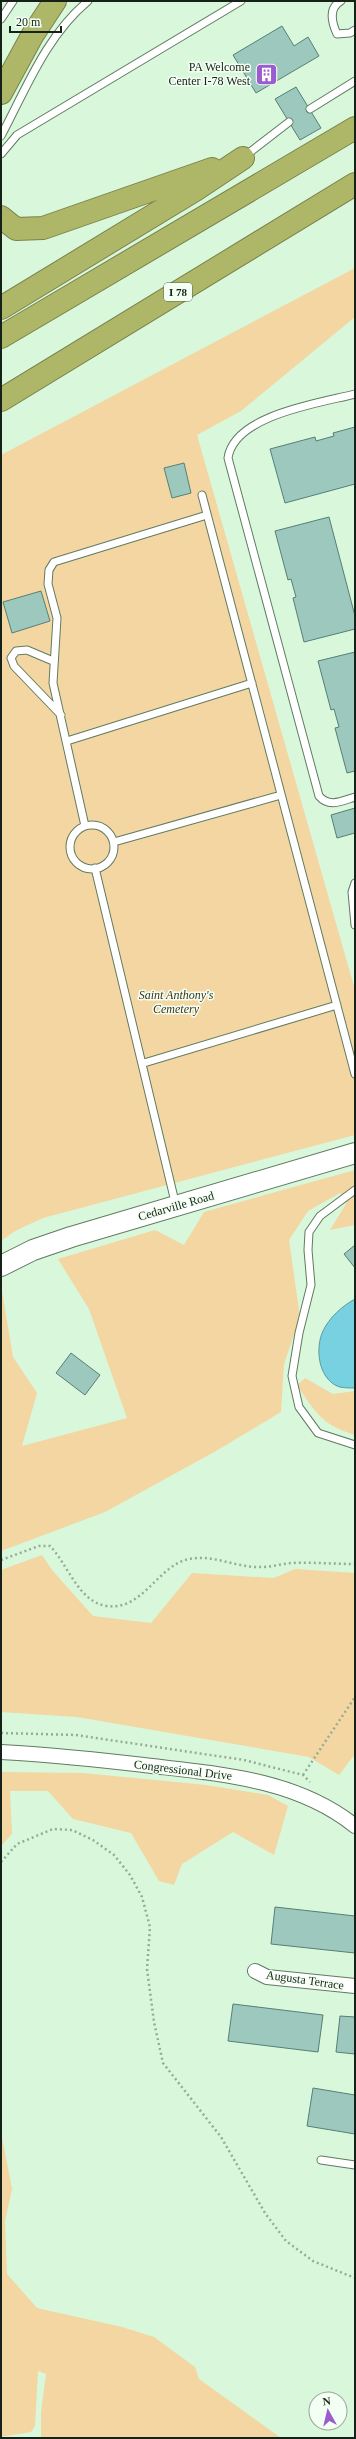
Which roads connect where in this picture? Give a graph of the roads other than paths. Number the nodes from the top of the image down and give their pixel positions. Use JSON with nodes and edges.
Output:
{"nodes":[{"id":1,"x":13,"y":1,"type":"edge"},
{"id":2,"x":55,"y":1,"type":"edge"},
{"id":3,"x":88,"y":1,"type":"edge"},
{"id":4,"x":240,"y":1,"type":"edge"},
{"id":5,"x":341,"y":1,"type":"edge"},
{"id":6,"x":1,"y":19,"type":"edge"},
{"id":7,"x":355,"y":30,"type":"edge"},
{"id":8,"x":355,"y":81,"type":"edge"},
{"id":9,"x":1,"y":93,"type":"edge"},
{"id":10,"x":310,"y":109,"type":"dead end"},
{"id":11,"x":289,"y":122,"type":"dead end"},
{"id":12,"x":355,"y":128,"type":"edge"},
{"id":13,"x":1,"y":136,"type":"edge"},
{"id":14,"x":1,"y":154,"type":"edge"},
{"id":15,"x":243,"y":158,"type":"junction"},
{"id":16,"x":355,"y":184,"type":"edge"},
{"id":17,"x":1,"y":217,"type":"edge"},
{"id":18,"x":1,"y":308,"type":"edge"},
{"id":19,"x":1,"y":337,"type":"edge"},
{"id":20,"x":355,"y":394,"type":"edge"},
{"id":21,"x":1,"y":400,"type":"edge"},
{"id":22,"x":202,"y":495,"type":"dead end"},
{"id":23,"x":207,"y":514,"type":"junction"},
{"id":24,"x":53,"y":661,"type":"junction"},
{"id":25,"x":252,"y":683,"type":"junction"},
{"id":26,"x":61,"y":715,"type":"junction"},
{"id":27,"x":67,"y":741,"type":"junction"},
{"id":28,"x":281,"y":795,"type":"junction"},
{"id":29,"x":355,"y":797,"type":"edge"},
{"id":30,"x":85,"y":826,"type":"junction"},
{"id":31,"x":114,"y":842,"type":"junction"},
{"id":32,"x":95,"y":868,"type":"junction"},
{"id":33,"x":355,"y":883,"type":"edge"},
{"id":34,"x":355,"y":926,"type":"edge"},
{"id":35,"x":337,"y":1005,"type":"junction"},
{"id":36,"x":144,"y":1063,"type":"junction"},
{"id":37,"x":355,"y":1074,"type":"edge"},
{"id":38,"x":355,"y":1153,"type":"edge"},
{"id":39,"x":355,"y":1190,"type":"edge"},
{"id":40,"x":176,"y":1206,"type":"junction"},
{"id":41,"x":1,"y":1266,"type":"edge"},
{"id":42,"x":355,"y":1445,"type":"edge"},
{"id":43,"x":1,"y":1752,"type":"edge"},
{"id":44,"x":355,"y":1826,"type":"edge"},
{"id":45,"x":255,"y":1971,"type":"dead end"},
{"id":46,"x":355,"y":1986,"type":"edge"},
{"id":47,"x":321,"y":2160,"type":"dead end"},
{"id":48,"x":355,"y":2165,"type":"edge"}],
"edges":[{"from":1,"to":6,"type":"lane"},
{"from":2,"to":9,"type":"highway"},
{"from":3,"to":13,"type":"lane"},
{"from":4,"to":14,"type":"lane"},
{"from":5,"to":7,"type":"lane"},
{"from":8,"to":10,"type":"lane"},
{"from":11,"to":15,"type":"lane"},
{"from":12,"to":19,"type":"highway"},
{"from":15,"to":17,"type":"highway"},
{"from":15,"to":18,"type":"highway"},
{"from":16,"to":21,"type":"highway","number":"I 78"},
{"from":20,"to":29,"type":"lane"},
{"from":22,"to":23,"type":"lane"},
{"from":23,"to":24,"type":"lane"},
{"from":23,"to":25,"type":"lane"},
{"from":24,"to":26,"type":"lane"},
{"from":24,"to":26,"type":"lane"},
{"from":25,"to":27,"type":"lane"},
{"from":25,"to":28,"type":"lane"},
{"from":26,"to":27,"type":"lane"},
{"from":27,"to":30,"type":"lane"},
{"from":28,"to":31,"type":"lane"},
{"from":28,"to":35,"type":"lane"},
{"from":30,"to":31,"type":"lane"},
{"from":30,"to":32,"type":"lane"},
{"from":31,"to":32,"type":"lane"},
{"from":32,"to":36,"type":"lane"},
{"from":33,"to":34,"type":"lane"},
{"from":35,"to":36,"type":"lane"},
{"from":35,"to":37,"type":"lane"},
{"from":36,"to":40,"type":"lane"},
{"from":38,"to":40,"type":"main road","name":"Cedarville Road"},
{"from":39,"to":42,"type":"lane"},
{"from":40,"to":41,"type":"main road","name":"Cedarville Road"},
{"from":43,"to":44,"type":"street","name":"Congressional Drive"},
{"from":45,"to":46,"type":"street","name":"Augusta Terrace"},
{"from":47,"to":48,"type":"lane"}]}
